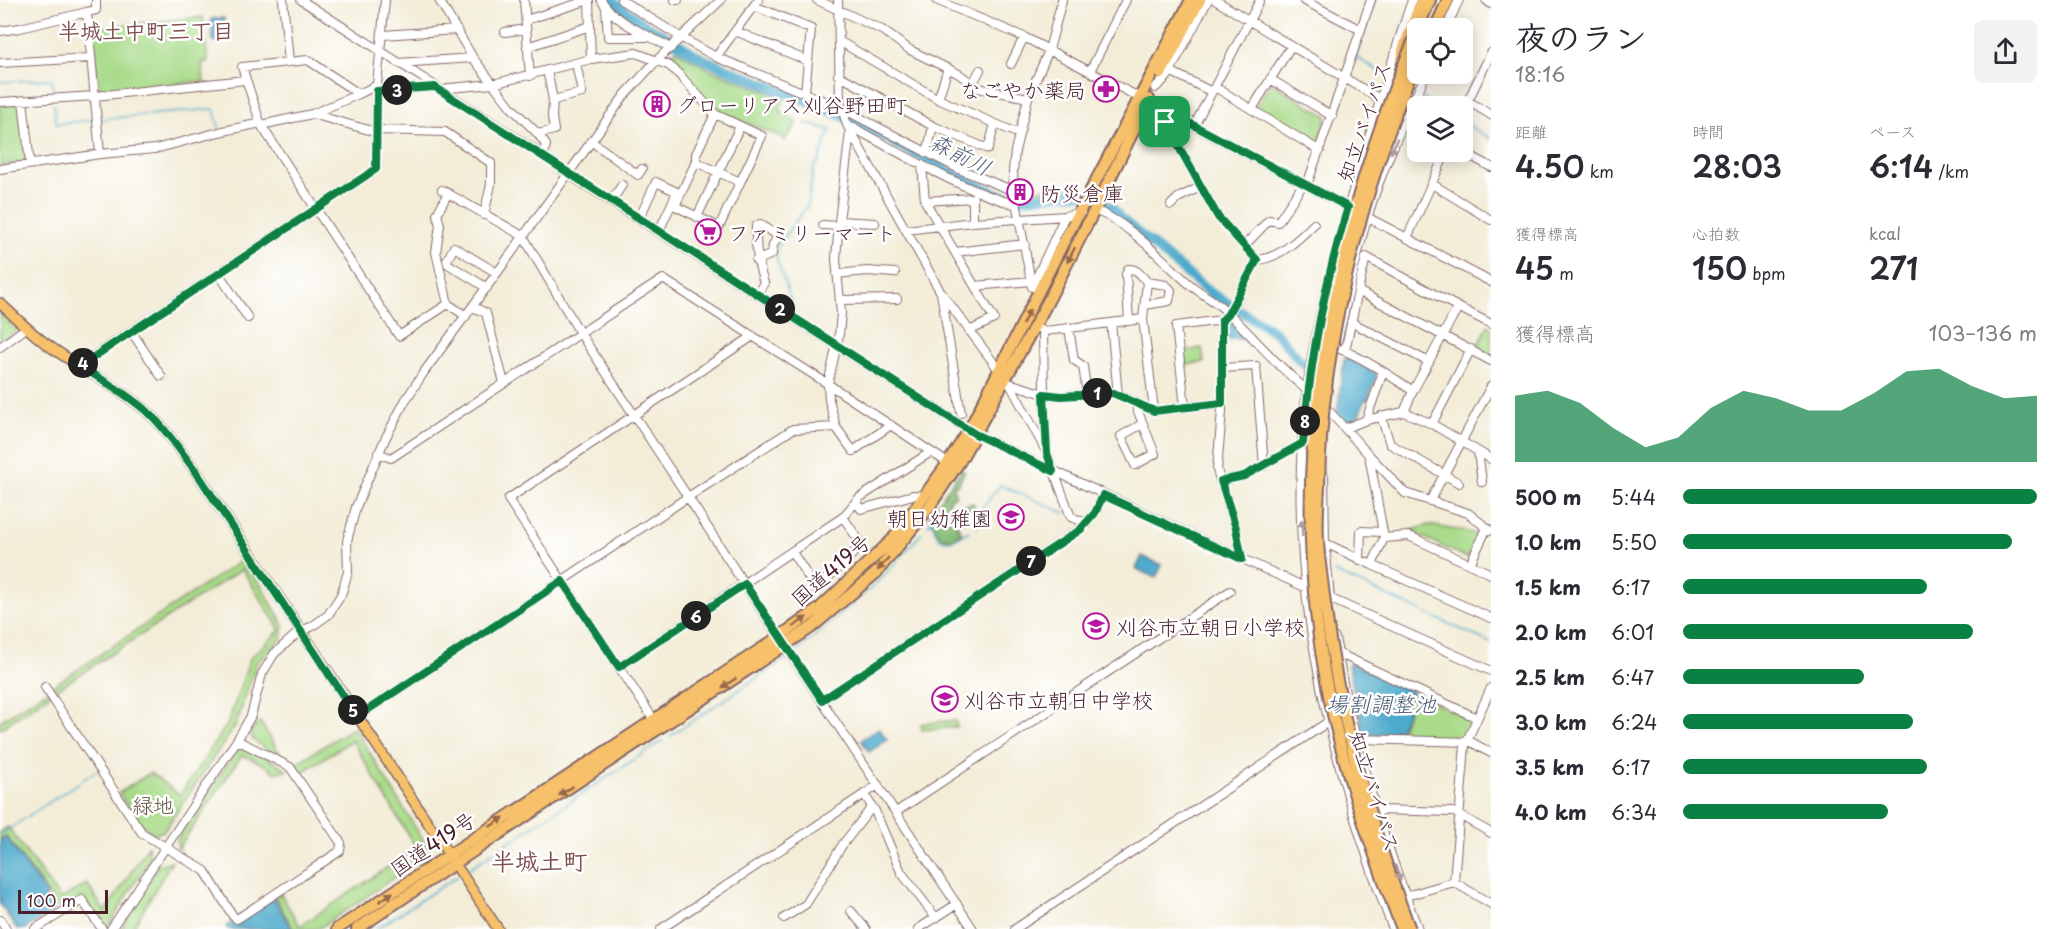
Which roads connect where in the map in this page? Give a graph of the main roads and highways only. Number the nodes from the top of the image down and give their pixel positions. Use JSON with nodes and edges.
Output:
{"nodes":[{"id":1,"x":1191,"y":0,"type":"edge"},
{"id":2,"x":1200,"y":0,"type":"edge"},
{"id":3,"x":1422,"y":0,"type":"edge"},
{"id":4,"x":1430,"y":0,"type":"edge"},
{"id":5,"x":1440,"y":0,"type":"edge"},
{"id":6,"x":1448,"y":0,"type":"edge"},
{"id":7,"x":1415,"y":18,"type":"edge"},
{"id":8,"x":1423,"y":18,"type":"edge"},
{"id":9,"x":1432,"y":18,"type":"edge"},
{"id":10,"x":1440,"y":18,"type":"edge"},
{"id":11,"x":1407,"y":39,"type":"edge"},
{"id":12,"x":1407,"y":60,"type":"edge"},
{"id":13,"x":1407,"y":74,"type":"edge"},
{"id":14,"x":1407,"y":76,"type":"edge"},
{"id":15,"x":1152,"y":86,"type":"junction"},
{"id":16,"x":1144,"y":100,"type":"junction"},
{"id":17,"x":0,"y":303,"type":"edge"},
{"id":18,"x":1004,"y":377,"type":"junction"},
{"id":19,"x":972,"y":432,"type":"junction"},
{"id":20,"x":782,"y":641,"type":"junction"},
{"id":21,"x":456,"y":866,"type":"junction"},
{"id":22,"x":337,"y":929,"type":"edge"},
{"id":23,"x":357,"y":929,"type":"edge"},
{"id":24,"x":498,"y":929,"type":"edge"},
{"id":25,"x":1402,"y":929,"type":"edge"},
{"id":26,"x":1410,"y":929,"type":"edge"}],
"edges":[{"from":1,"to":15,"type":"highway","name":"国道419号"},
{"from":2,"to":15,"type":"highway","name":"国道419号"},
{"from":3,"to":7,"type":"highway"},
{"from":4,"to":8,"type":"highway","name":"知立バイパス"},
{"from":5,"to":9,"type":"highway"},
{"from":6,"to":10,"type":"highway"},
{"from":11,"to":12,"type":"highway"},
{"from":13,"to":25,"type":"highway","name":"知立バイパス","bridge":true},
{"from":14,"to":26,"type":"highway","name":"知立バイパス","bridge":true},
{"from":15,"to":16,"type":"highway","name":"国道419号"},
{"from":18,"to":16,"type":"highway","name":"国道419号","one_way":true},
{"from":16,"to":18,"type":"highway","name":"国道419号","one_way":true},
{"from":17,"to":21,"type":"main road"},
{"from":18,"to":19,"type":"highway","name":"国道419号"},
{"from":20,"to":19,"type":"highway","name":"国道419号","one_way":true},
{"from":19,"to":20,"type":"highway","name":"国道419号","one_way":true},
{"from":20,"to":21,"type":"highway","name":"国道419号","one_way":true},
{"from":21,"to":20,"type":"highway","name":"国道419号","one_way":true},
{"from":22,"to":21,"type":"highway","name":"国道419号","one_way":true},
{"from":21,"to":23,"type":"highway","name":"国道419号"},
{"from":21,"to":24,"type":"main road"}]}
